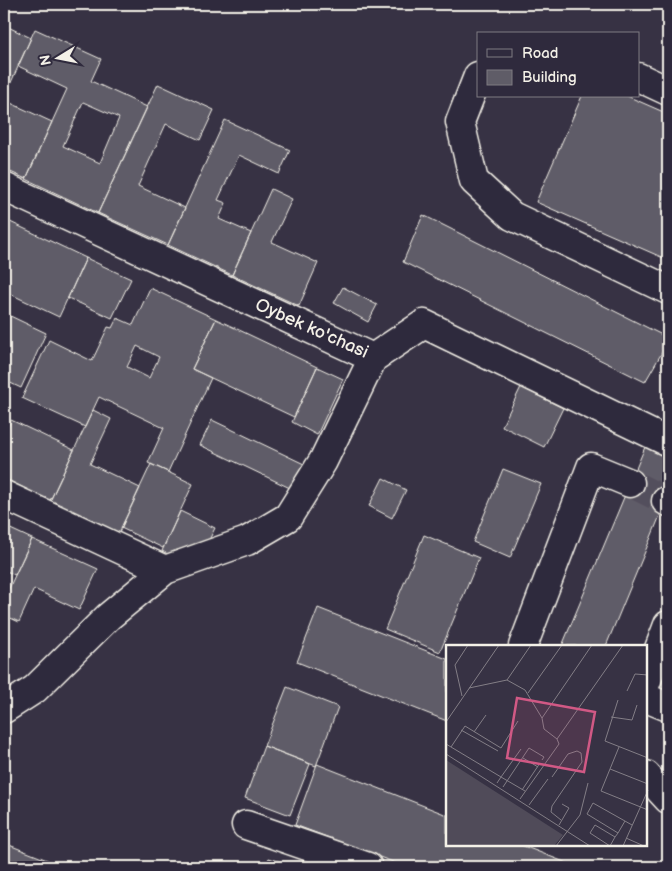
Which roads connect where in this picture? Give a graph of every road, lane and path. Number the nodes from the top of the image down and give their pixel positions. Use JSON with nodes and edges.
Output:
{"nodes":[{"id":1,"x":640,"y":78,"type":"edge"},
{"id":2,"x":477,"y":79,"type":"edge"},
{"id":3,"x":668,"y":90,"type":"edge"},
{"id":4,"x":4,"y":187,"type":"edge"},
{"id":5,"x":668,"y":290,"type":"edge"},
{"id":6,"x":374,"y":358,"type":"junction"},
{"id":7,"x":668,"y":442,"type":"edge"},
{"id":8,"x":630,"y":483,"type":"tunnel mouth"},
{"id":9,"x":4,"y":496,"type":"edge"},
{"id":10,"x":165,"y":570,"type":"junction"},
{"id":11,"x":668,"y":625,"type":"edge"},
{"id":12,"x":523,"y":645,"type":"edge"},
{"id":13,"x":647,"y":680,"type":"edge"},
{"id":14,"x":647,"y":698,"type":"edge"},
{"id":15,"x":668,"y":707,"type":"edge"},
{"id":16,"x":4,"y":709,"type":"edge"},
{"id":17,"x":647,"y":776,"type":"edge"},
{"id":18,"x":668,"y":799,"type":"edge"},
{"id":19,"x":246,"y":825,"type":"dead end"},
{"id":20,"x":368,"y":867,"type":"edge"}],
"edges":[{"from":1,"to":3,"type":"street"},
{"from":2,"to":5,"type":"street"},
{"from":4,"to":6,"type":"street","name":"Oybek ko'chasi"},
{"from":6,"to":7,"type":"street","name":"Oybek ko'chasi"},
{"from":6,"to":10,"type":"street"},
{"from":8,"to":12,"type":"street"},
{"from":9,"to":10,"type":"street"},
{"from":10,"to":16,"type":"street"},
{"from":11,"to":13,"type":"street"},
{"from":14,"to":15,"type":"street"},
{"from":17,"to":18,"type":"street"},
{"from":19,"to":20,"type":"street"}]}
